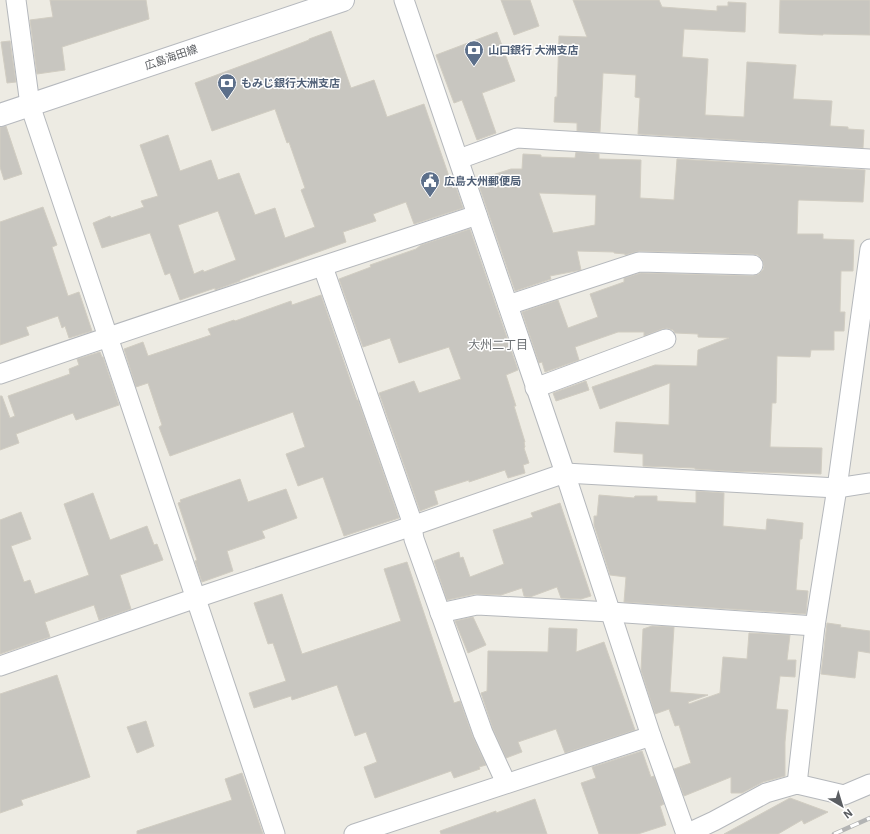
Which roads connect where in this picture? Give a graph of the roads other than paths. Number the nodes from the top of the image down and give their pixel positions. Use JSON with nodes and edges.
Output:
{"nodes":[{"id":1,"x":16,"y":0,"type":"edge"},
{"id":2,"x":343,"y":0,"type":"edge"},
{"id":3,"x":404,"y":0,"type":"edge"},
{"id":4,"x":30,"y":105,"type":"junction"},
{"id":5,"x":0,"y":115,"type":"edge"},
{"id":6,"x":459,"y":159,"type":"junction"},
{"id":7,"x":870,"y":159,"type":"edge"},
{"id":8,"x":477,"y":215,"type":"junction"},
{"id":9,"x":870,"y":249,"type":"edge"},
{"id":10,"x":753,"y":266,"type":"dead end"},
{"id":11,"x":323,"y":267,"type":"junction"},
{"id":12,"x":508,"y":305,"type":"junction"},
{"id":13,"x":107,"y":336,"type":"junction"},
{"id":14,"x":666,"y":339,"type":"dead end"},
{"id":15,"x":0,"y":374,"type":"edge"},
{"id":16,"x":535,"y":388,"type":"junction"},
{"id":17,"x":565,"y":473,"type":"junction"},
{"id":18,"x":870,"y":482,"type":"edge"},
{"id":19,"x":837,"y":488,"type":"junction"},
{"id":20,"x":412,"y":526,"type":"junction"},
{"id":21,"x":196,"y":598,"type":"junction"},
{"id":22,"x":611,"y":612,"type":"junction"},
{"id":23,"x":440,"y":614,"type":"junction"},
{"id":24,"x":815,"y":626,"type":"junction"},
{"id":25,"x":0,"y":666,"type":"edge"},
{"id":26,"x":651,"y":736,"type":"junction"},
{"id":27,"x":506,"y":783,"type":"junction"},
{"id":28,"x":798,"y":784,"type":"junction"},
{"id":29,"x":870,"y":784,"type":"edge"},
{"id":30,"x":275,"y":834,"type":"edge"},
{"id":31,"x":354,"y":834,"type":"edge"},
{"id":32,"x":686,"y":834,"type":"edge"}],
"edges":[{"from":1,"to":4,"type":"street"},
{"from":2,"to":4,"type":"main road","name":"広島海田線"},
{"from":3,"to":6,"type":"street"},
{"from":4,"to":5,"type":"main road","name":"広島海田線"},
{"from":4,"to":13,"type":"street"},
{"from":6,"to":7,"type":"street"},
{"from":6,"to":8,"type":"street"},
{"from":8,"to":11,"type":"street"},
{"from":8,"to":12,"type":"street"},
{"from":9,"to":19,"type":"street"},
{"from":10,"to":12,"type":"street"},
{"from":11,"to":13,"type":"street"},
{"from":11,"to":20,"type":"street"},
{"from":12,"to":16,"type":"street"},
{"from":13,"to":15,"type":"street"},
{"from":13,"to":21,"type":"street"},
{"from":14,"to":16,"type":"street"},
{"from":16,"to":17,"type":"street"},
{"from":17,"to":19,"type":"street"},
{"from":17,"to":20,"type":"street"},
{"from":17,"to":22,"type":"street"},
{"from":18,"to":19,"type":"street"},
{"from":19,"to":24,"type":"street"},
{"from":20,"to":21,"type":"street"},
{"from":20,"to":23,"type":"street"},
{"from":21,"to":25,"type":"street"},
{"from":21,"to":30,"type":"street"},
{"from":22,"to":23,"type":"street"},
{"from":22,"to":24,"type":"street"},
{"from":22,"to":26,"type":"street"},
{"from":23,"to":27,"type":"street"},
{"from":24,"to":28,"type":"street"},
{"from":26,"to":27,"type":"street"},
{"from":26,"to":32,"type":"street"},
{"from":27,"to":31,"type":"street"},
{"from":28,"to":29,"type":"street"},
{"from":28,"to":32,"type":"street"}]}
